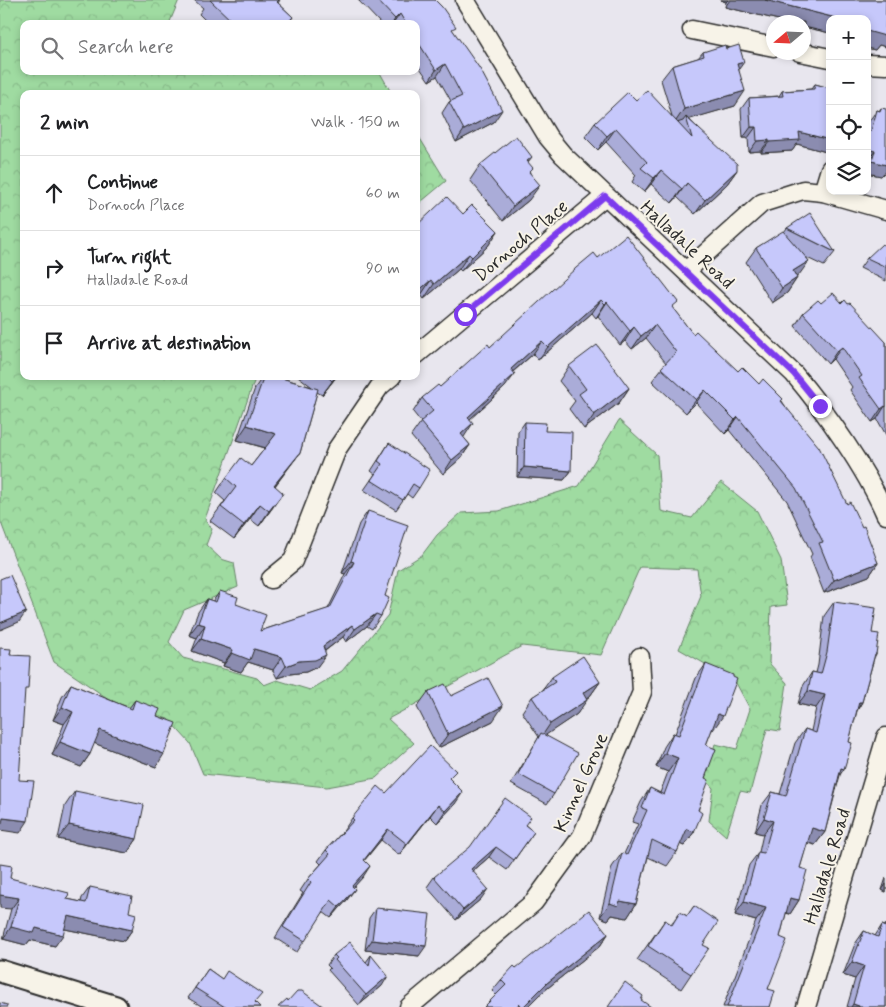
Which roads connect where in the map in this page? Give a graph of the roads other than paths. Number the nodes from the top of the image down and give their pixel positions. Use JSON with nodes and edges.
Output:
{"nodes":[{"id":1,"x":465,"y":0,"type":"edge"},
{"id":2,"x":692,"y":30,"type":"dead end"},
{"id":3,"x":766,"y":45,"type":"edge"},
{"id":4,"x":811,"y":54,"type":"edge"},
{"id":5,"x":826,"y":57,"type":"edge"},
{"id":6,"x":871,"y":64,"type":"edge"},
{"id":7,"x":886,"y":64,"type":"edge"},
{"id":8,"x":826,"y":182,"type":"edge"},
{"id":9,"x":823,"y":192,"type":"junction"},
{"id":10,"x":605,"y":196,"type":"junction"},
{"id":11,"x":886,"y":210,"type":"edge"},
{"id":12,"x":686,"y":271,"type":"junction"},
{"id":13,"x":420,"y":353,"type":"edge"},
{"id":14,"x":387,"y":380,"type":"edge"},
{"id":15,"x":886,"y":515,"type":"edge"},
{"id":16,"x":271,"y":579,"type":"dead end"},
{"id":17,"x":640,"y":657,"type":"dead end"},
{"id":18,"x":886,"y":737,"type":"edge"},
{"id":19,"x":0,"y":971,"type":"edge"},
{"id":20,"x":111,"y":1006,"type":"edge"},
{"id":21,"x":409,"y":1007,"type":"edge"},
{"id":22,"x":806,"y":1007,"type":"edge"}],
"edges":[{"from":1,"to":10,"type":"street","name":"Halladale Road"},
{"from":2,"to":3,"type":"street"},
{"from":4,"to":5,"type":"street"},
{"from":6,"to":7,"type":"street"},
{"from":8,"to":9,"type":"street"},
{"from":9,"to":11,"type":"street"},
{"from":9,"to":12,"type":"street"},
{"from":10,"to":12,"type":"street","name":"Halladale Road"},
{"from":10,"to":13,"type":"street","name":"Dornoch Place"},
{"from":12,"to":15,"type":"street","name":"Halladale Road"},
{"from":14,"to":16,"type":"street"},
{"from":17,"to":21,"type":"street","name":"Kinnel Grove"},
{"from":18,"to":22,"type":"street","name":"Halladale Road"},
{"from":19,"to":20,"type":"street"}]}
